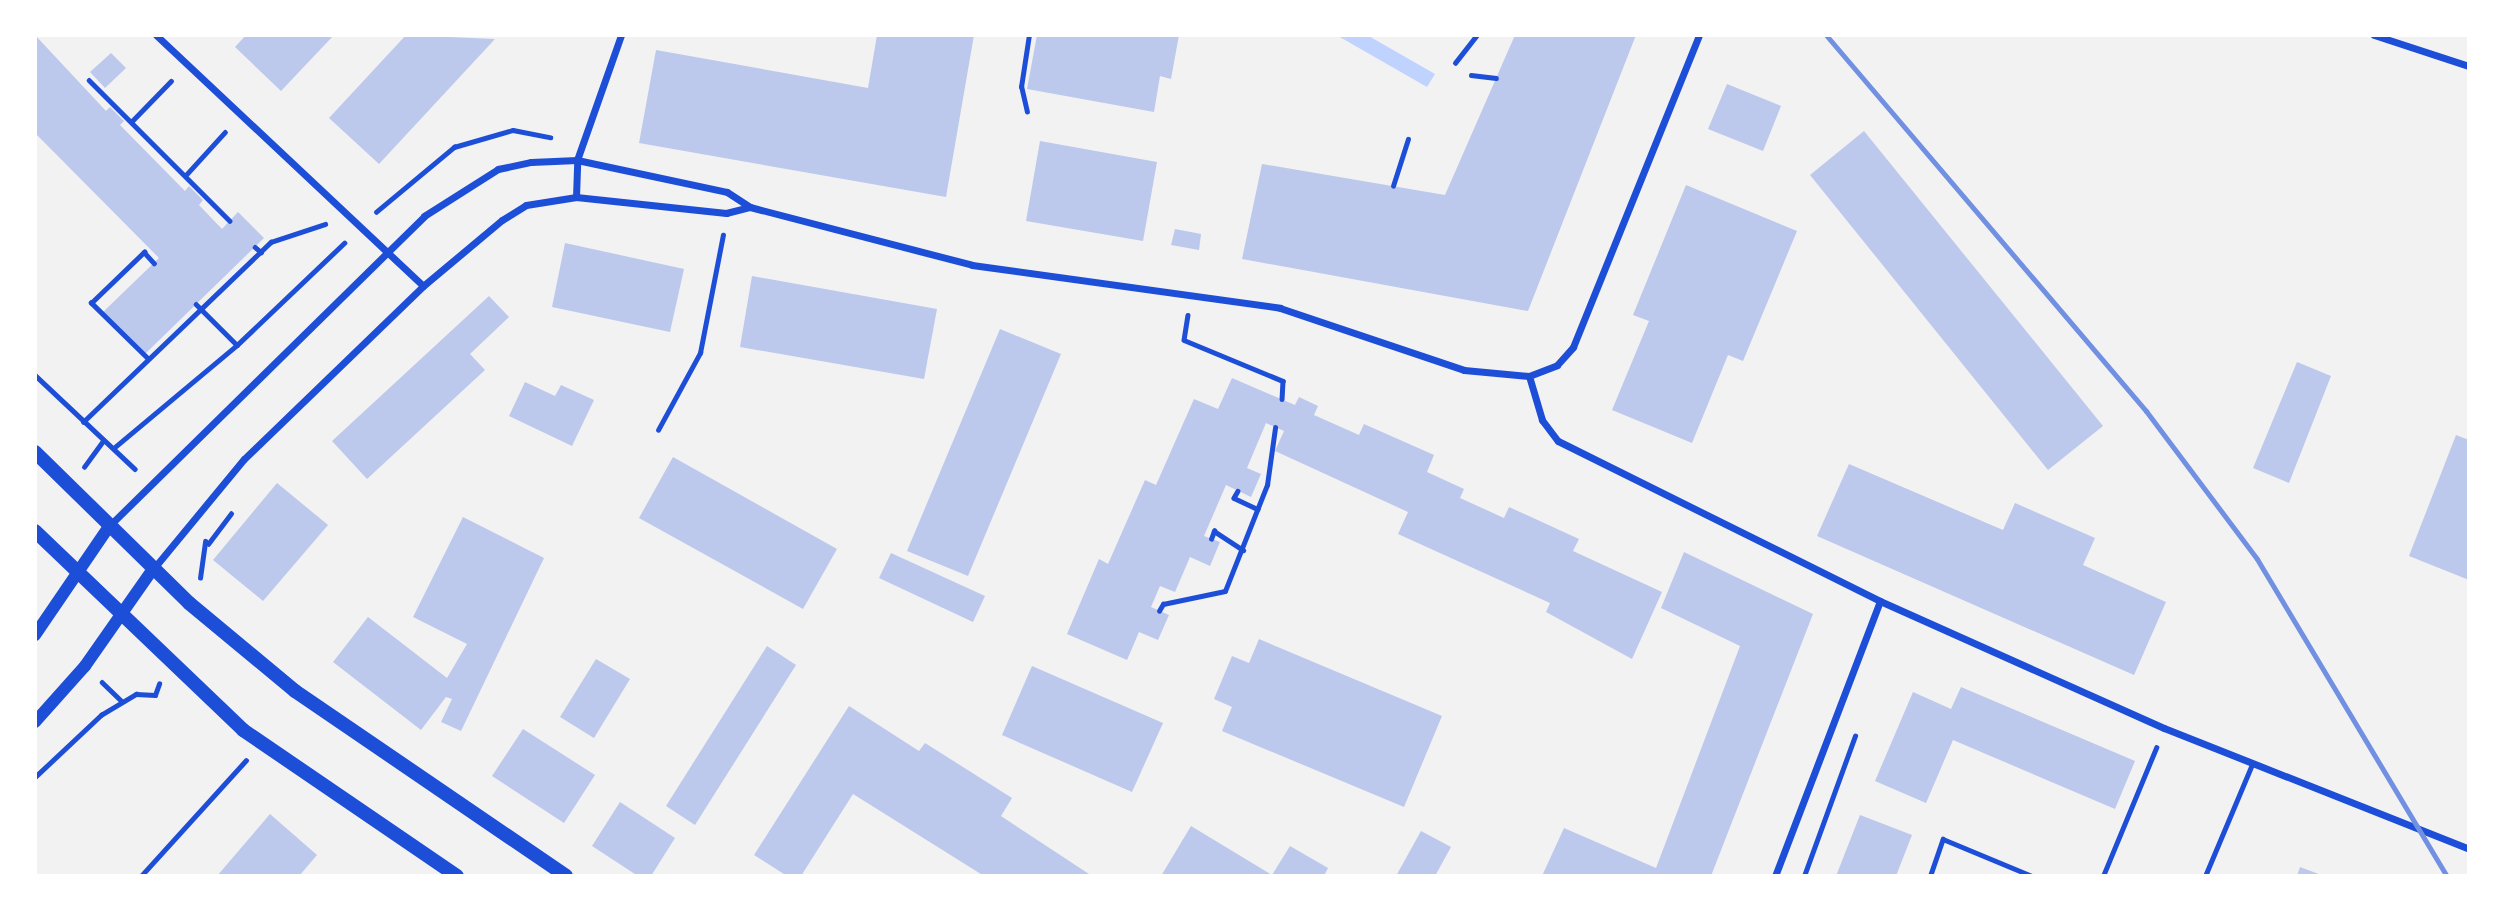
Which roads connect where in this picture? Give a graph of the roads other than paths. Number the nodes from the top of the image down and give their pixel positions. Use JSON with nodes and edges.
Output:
{"nodes":[{"id":1,"x":156,"y":35,"type":"edge"},
{"id":2,"x":621,"y":35,"type":"edge"},
{"id":3,"x":1699,"y":35,"type":"edge"},
{"id":4,"x":2374,"y":35,"type":"edge"},
{"id":5,"x":2469,"y":66,"type":"edge"},
{"id":6,"x":577,"y":160,"type":"junction"},
{"id":7,"x":576,"y":197,"type":"junction"},
{"id":8,"x":750,"y":206,"type":"junction"},
{"id":9,"x":388,"y":253,"type":"junction"},
{"id":10,"x":423,"y":286,"type":"junction"},
{"id":11,"x":1530,"y":376,"type":"junction"},
{"id":12,"x":35,"y":453,"type":"edge"},
{"id":13,"x":110,"y":525,"type":"junction"},
{"id":14,"x":35,"y":530,"type":"edge"},
{"id":15,"x":153,"y":569,"type":"junction"},
{"id":16,"x":78,"y":574,"type":"junction"},
{"id":17,"x":1880,"y":601,"type":"junction"},
{"id":18,"x":120,"y":617,"type":"junction"},
{"id":19,"x":35,"y":635,"type":"edge"},
{"id":20,"x":35,"y":722,"type":"edge"},
{"id":21,"x":2252,"y":764,"type":"junction"},
{"id":22,"x":2469,"y":849,"type":"edge"},
{"id":23,"x":457,"y":876,"type":"edge"},
{"id":24,"x":566,"y":876,"type":"edge"},
{"id":25,"x":1775,"y":876,"type":"edge"},
{"id":26,"x":2205,"y":876,"type":"edge"}],
"edges":[{"from":1,"to":9,"type":"street"},
{"from":2,"to":6,"type":"street"},
{"from":3,"to":11,"type":"street"},
{"from":4,"to":5,"type":"street"},
{"from":6,"to":7,"type":"street"},
{"from":6,"to":8,"type":"street"},
{"from":6,"to":9,"type":"street"},
{"from":7,"to":8,"type":"street"},
{"from":7,"to":10,"type":"street"},
{"from":8,"to":11,"type":"street"},
{"from":9,"to":10,"type":"street"},
{"from":9,"to":13,"type":"street"},
{"from":10,"to":15,"type":"street"},
{"from":11,"to":17,"type":"street"},
{"from":12,"to":13,"type":"main road"},
{"from":13,"to":15,"type":"main road"},
{"from":13,"to":16,"type":"street"},
{"from":14,"to":16,"type":"main road"},
{"from":15,"to":18,"type":"street"},
{"from":15,"to":24,"type":"main road"},
{"from":16,"to":18,"type":"main road"},
{"from":16,"to":19,"type":"street"},
{"from":17,"to":21,"type":"street"},
{"from":17,"to":25,"type":"street"},
{"from":18,"to":20,"type":"street"},
{"from":18,"to":23,"type":"main road"},
{"from":21,"to":22,"type":"street"},
{"from":21,"to":26,"type":"lane"}]}
